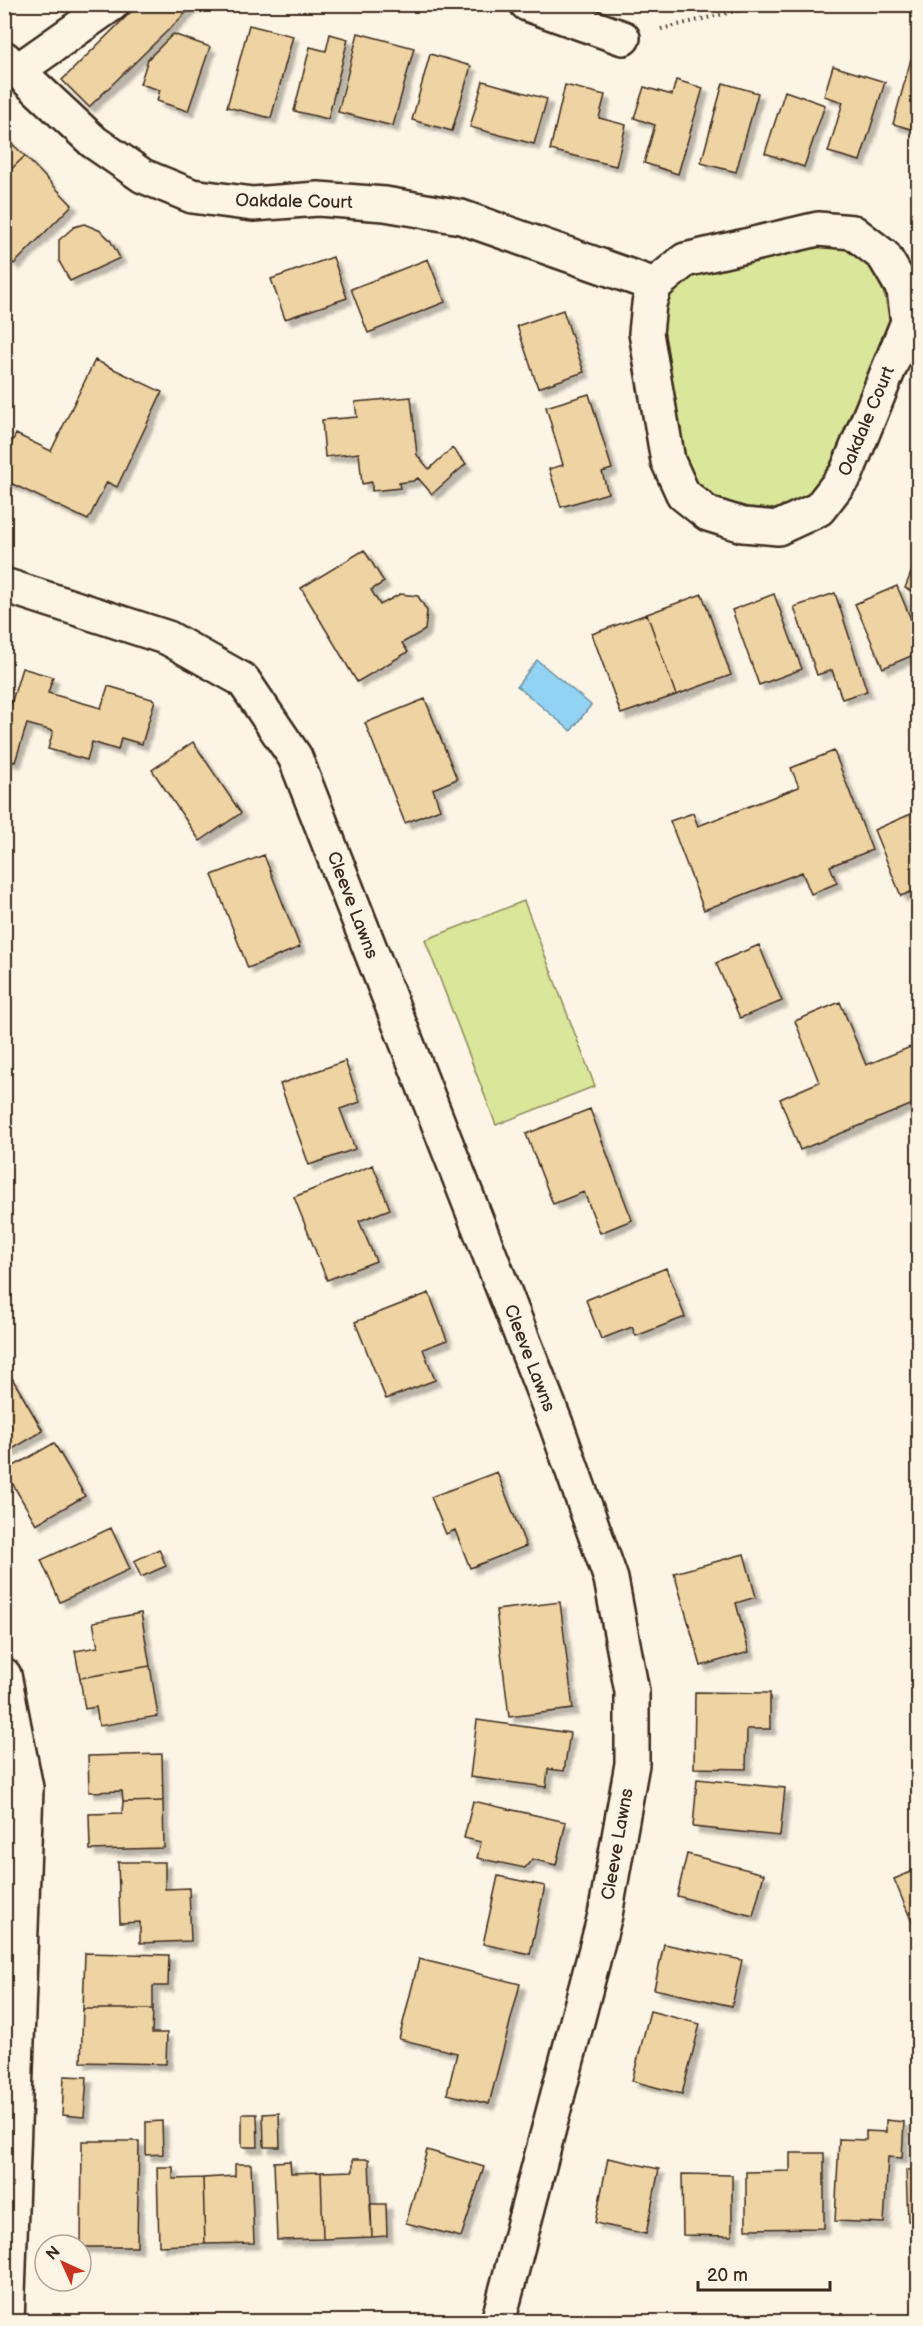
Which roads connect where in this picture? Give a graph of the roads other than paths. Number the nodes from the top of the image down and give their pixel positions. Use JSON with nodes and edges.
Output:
{"nodes":[{"id":1,"x":112,"y":4,"type":"edge"},
{"id":2,"x":527,"y":4,"type":"edge"},
{"id":3,"x":622,"y":38,"type":"road end"},
{"id":4,"x":11,"y":65,"type":"edge"},
{"id":5,"x":655,"y":285,"type":"junction"},
{"id":6,"x":4,"y":585,"type":"edge"},
{"id":7,"x":4,"y":1676,"type":"edge"},
{"id":8,"x":7,"y":2322,"type":"edge"},
{"id":9,"x":498,"y":2322,"type":"edge"}],
"edges":[{"from":1,"to":4,"type":"street"},
{"from":2,"to":3,"type":"street"},
{"from":4,"to":5,"type":"street","name":"Oakdale Court"},
{"from":5,"to":5,"type":"street","name":"Oakdale Court"},
{"from":6,"to":9,"type":"street","name":"Cleeve Lawns"},
{"from":7,"to":8,"type":"street"}]}
